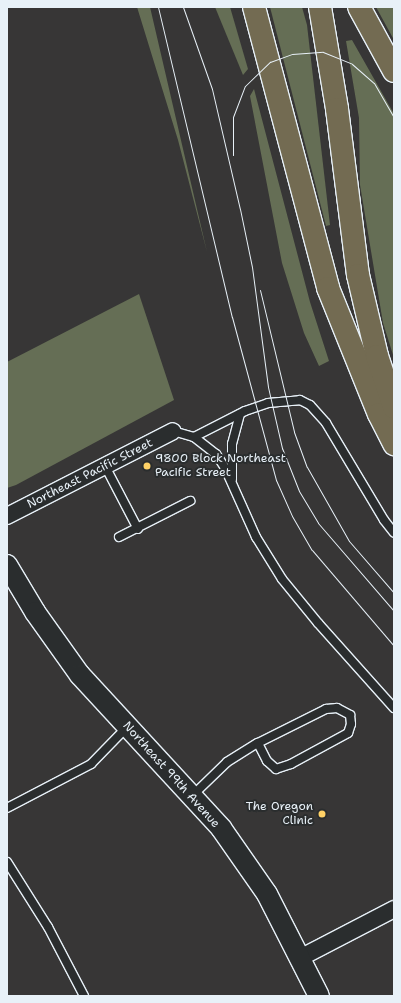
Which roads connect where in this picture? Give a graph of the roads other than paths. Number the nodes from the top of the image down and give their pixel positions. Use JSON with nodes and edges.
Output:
{"nodes":[{"id":1,"x":254,"y":7,"type":"edge"},
{"id":2,"x":320,"y":7,"type":"edge"},
{"id":3,"x":359,"y":7,"type":"edge"},
{"id":4,"x":394,"y":71,"type":"edge"},
{"id":5,"x":394,"y":407,"type":"edge"},
{"id":6,"x":240,"y":414,"type":"junction"},
{"id":7,"x":173,"y":431,"type":"joint"},
{"id":8,"x":194,"y":437,"type":"junction"},
{"id":9,"x":394,"y":444,"type":"edge"},
{"id":10,"x":105,"y":466,"type":"junction"},
{"id":11,"x":232,"y":482,"type":"junction"},
{"id":12,"x":190,"y":501,"type":"dead end"},
{"id":13,"x":7,"y":516,"type":"edge"},
{"id":14,"x":138,"y":528,"type":"junction"},
{"id":15,"x":394,"y":533,"type":"edge"},
{"id":16,"x":119,"y":537,"type":"dead end"},
{"id":17,"x":7,"y":565,"type":"edge"},
{"id":18,"x":394,"y":708,"type":"edge"},
{"id":19,"x":128,"y":726,"type":"junction"},
{"id":20,"x":258,"y":743,"type":"junction"},
{"id":21,"x":193,"y":795,"type":"junction"},
{"id":22,"x":7,"y":808,"type":"edge"},
{"id":23,"x":7,"y":862,"type":"edge"},
{"id":24,"x":394,"y":909,"type":"edge"},
{"id":25,"x":300,"y":958,"type":"junction"},
{"id":26,"x":84,"y":996,"type":"edge"},
{"id":27,"x":319,"y":996,"type":"edge"}],
"edges":[{"from":1,"to":9,"type":"highway"},
{"from":2,"to":5,"type":"highway"},
{"from":3,"to":4,"type":"highway"},
{"from":6,"to":8,"type":"lane"},
{"from":6,"to":11,"type":"lane"},
{"from":6,"to":15,"type":"lane"},
{"from":7,"to":8,"type":"lane"},
{"from":7,"to":10,"type":"street","name":"Northeast Pacific Street"},
{"from":8,"to":11,"type":"lane"},
{"from":10,"to":13,"type":"street","name":"Northeast Pacific Street"},
{"from":10,"to":14,"type":"lane"},
{"from":11,"to":18,"type":"lane"},
{"from":12,"to":14,"type":"lane"},
{"from":14,"to":16,"type":"lane"},
{"from":17,"to":19,"type":"street","name":"Northeast 99th Avenue"},
{"from":19,"to":21,"type":"street","name":"Northeast 99th Avenue"},
{"from":19,"to":22,"type":"lane"},
{"from":20,"to":20,"type":"lane"},
{"from":20,"to":21,"type":"lane"},
{"from":21,"to":25,"type":"street","name":"Northeast 99th Avenue"},
{"from":23,"to":26,"type":"lane"},
{"from":24,"to":25,"type":"street"},
{"from":25,"to":27,"type":"street","name":"Northeast 99th Avenue"}]}
